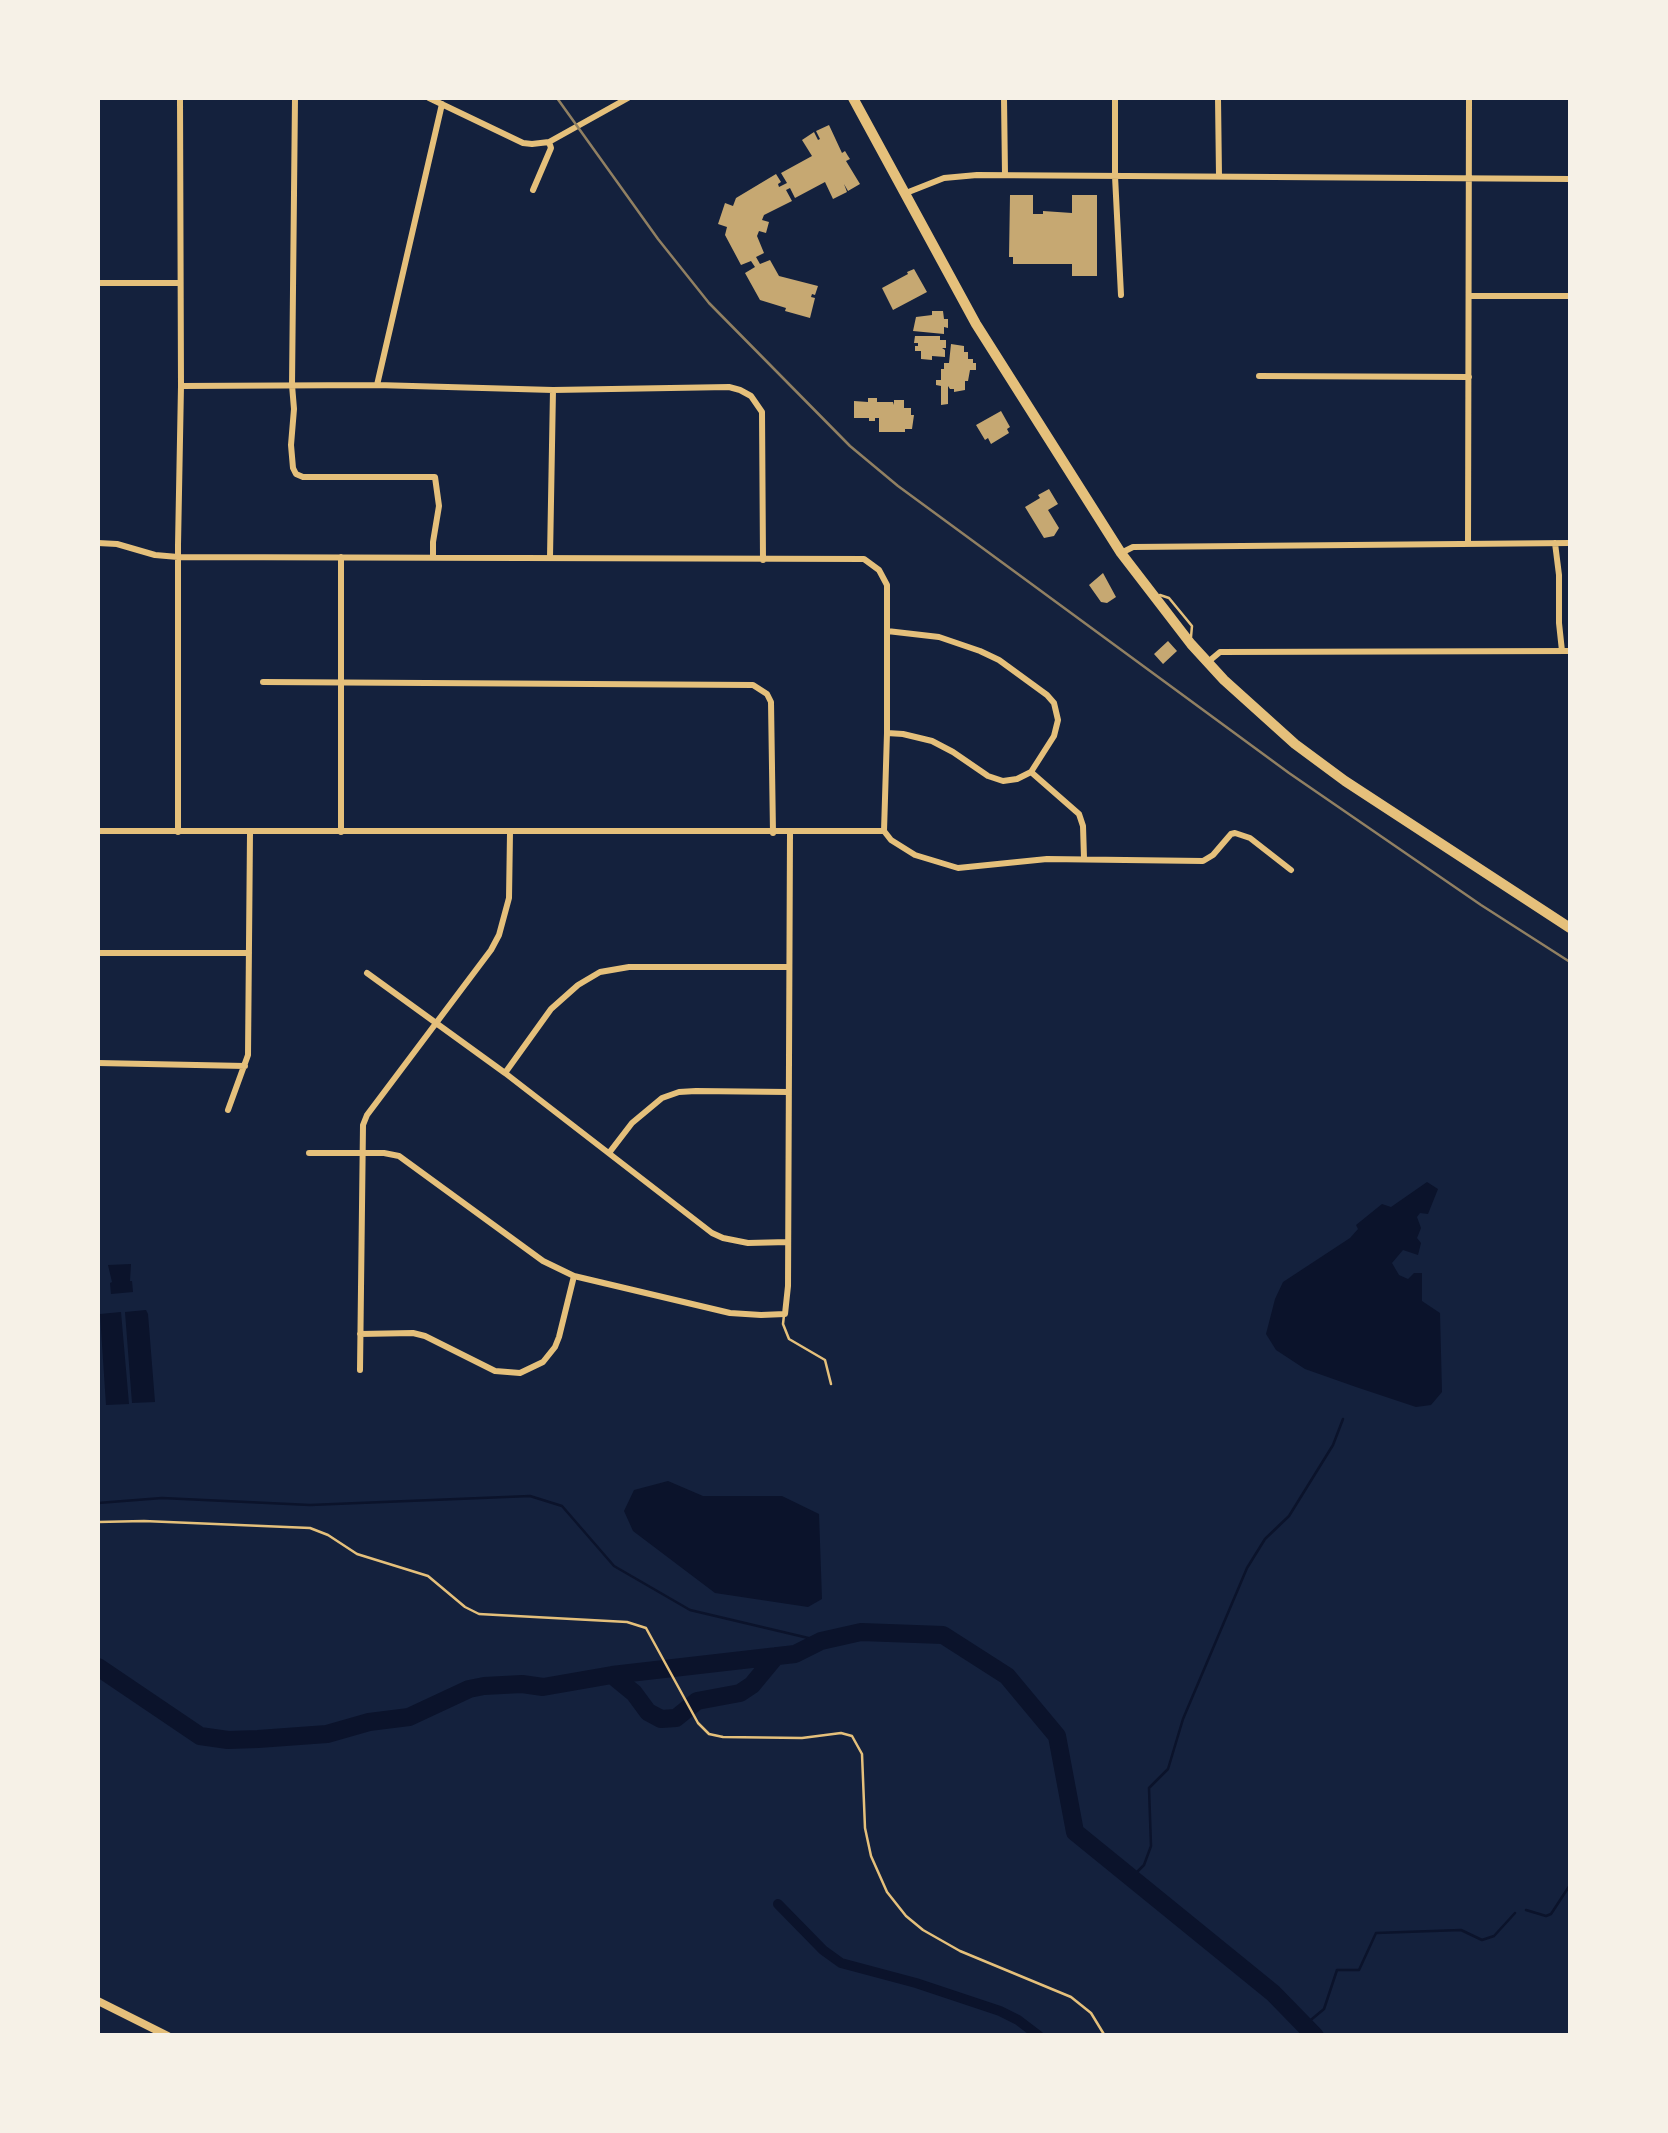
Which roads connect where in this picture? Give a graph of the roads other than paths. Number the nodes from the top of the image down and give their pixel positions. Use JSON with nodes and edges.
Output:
{"nodes":[{"id":1,"x":180,"y":98,"type":"edge"},
{"id":2,"x":294,"y":98,"type":"edge"},
{"id":3,"x":430,"y":98,"type":"edge"},
{"id":4,"x":628,"y":98,"type":"edge"},
{"id":5,"x":853,"y":98,"type":"edge"},
{"id":6,"x":1004,"y":98,"type":"edge"},
{"id":7,"x":1115,"y":98,"type":"edge"},
{"id":8,"x":1218,"y":98,"type":"edge"},
{"id":9,"x":1469,"y":98,"type":"edge"},
{"id":10,"x":442,"y":104,"type":"junction"},
{"id":11,"x":549,"y":142,"type":"junction"},
{"id":12,"x":1005,"y":174,"type":"junction"},
{"id":13,"x":1116,"y":176,"type":"junction"},
{"id":14,"x":1219,"y":176,"type":"junction"},
{"id":15,"x":1469,"y":177,"type":"junction"},
{"id":16,"x":1570,"y":179,"type":"edge"},
{"id":17,"x":533,"y":190,"type":"dead end"},
{"id":18,"x":905,"y":194,"type":"junction"},
{"id":19,"x":98,"y":283,"type":"edge"},
{"id":20,"x":180,"y":284,"type":"junction"},
{"id":21,"x":1121,"y":295,"type":"dead end"},
{"id":22,"x":1469,"y":296,"type":"junction"},
{"id":23,"x":1570,"y":296,"type":"edge"},
{"id":24,"x":1259,"y":376,"type":"dead end"},
{"id":25,"x":1469,"y":377,"type":"junction"},
{"id":26,"x":292,"y":385,"type":"junction"},
{"id":27,"x":181,"y":386,"type":"junction"},
{"id":28,"x":377,"y":386,"type":"junction"},
{"id":29,"x":552,"y":390,"type":"junction"},
{"id":30,"x":98,"y":543,"type":"edge"},
{"id":31,"x":1555,"y":543,"type":"junction"},
{"id":32,"x":1570,"y":543,"type":"edge"},
{"id":33,"x":1468,"y":544,"type":"junction"},
{"id":34,"x":1122,"y":554,"type":"junction"},
{"id":35,"x":178,"y":556,"type":"junction"},
{"id":36,"x":341,"y":557,"type":"junction"},
{"id":37,"x":433,"y":557,"type":"junction"},
{"id":38,"x":550,"y":557,"type":"junction"},
{"id":39,"x":763,"y":560,"type":"junction"},
{"id":40,"x":887,"y":631,"type":"junction"},
{"id":41,"x":1566,"y":651,"type":"edge"},
{"id":42,"x":1208,"y":662,"type":"junction"},
{"id":43,"x":263,"y":682,"type":"dead end"},
{"id":44,"x":341,"y":682,"type":"junction"},
{"id":45,"x":887,"y":734,"type":"junction"},
{"id":46,"x":1030,"y":772,"type":"junction"},
{"id":47,"x":98,"y":831,"type":"edge"},
{"id":48,"x":178,"y":832,"type":"junction"},
{"id":49,"x":250,"y":832,"type":"junction"},
{"id":50,"x":341,"y":832,"type":"junction"},
{"id":51,"x":773,"y":832,"type":"junction"},
{"id":52,"x":790,"y":832,"type":"junction"},
{"id":53,"x":884,"y":832,"type":"junction"},
{"id":54,"x":510,"y":833,"type":"junction"},
{"id":55,"x":1084,"y":858,"type":"junction"},
{"id":56,"x":1292,"y":870,"type":"dead end"},
{"id":57,"x":1570,"y":928,"type":"edge"},
{"id":58,"x":98,"y":952,"type":"edge"},
{"id":59,"x":249,"y":953,"type":"junction"},
{"id":60,"x":789,"y":968,"type":"junction"},
{"id":61,"x":367,"y":973,"type":"dead end"},
{"id":62,"x":435,"y":1022,"type":"junction"},
{"id":63,"x":98,"y":1063,"type":"edge"},
{"id":64,"x":244,"y":1066,"type":"junction"},
{"id":65,"x":505,"y":1073,"type":"junction"},
{"id":66,"x":788,"y":1092,"type":"junction"},
{"id":67,"x":228,"y":1110,"type":"dead end"},
{"id":68,"x":309,"y":1153,"type":"dead end"},
{"id":69,"x":363,"y":1153,"type":"junction"},
{"id":70,"x":609,"y":1153,"type":"junction"},
{"id":71,"x":788,"y":1242,"type":"junction"},
{"id":72,"x":574,"y":1276,"type":"junction"},
{"id":73,"x":785,"y":1314,"type":"junction"},
{"id":74,"x":360,"y":1334,"type":"junction"},
{"id":75,"x":360,"y":1370,"type":"dead end"},
{"id":76,"x":831,"y":1384,"type":"dead end"},
{"id":77,"x":98,"y":2001,"type":"edge"},
{"id":78,"x":168,"y":2036,"type":"edge"}],
"edges":[{"from":1,"to":20,"type":"street"},
{"from":2,"to":26,"type":"street"},
{"from":3,"to":10,"type":"street"},
{"from":4,"to":11,"type":"street"},
{"from":5,"to":18,"type":"main road"},
{"from":6,"to":12,"type":"street"},
{"from":7,"to":13,"type":"street"},
{"from":8,"to":14,"type":"street"},
{"from":9,"to":15,"type":"street"},
{"from":10,"to":11,"type":"street"},
{"from":10,"to":28,"type":"street"},
{"from":11,"to":17,"type":"street"},
{"from":12,"to":13,"type":"street"},
{"from":12,"to":18,"type":"street"},
{"from":13,"to":14,"type":"street"},
{"from":13,"to":21,"type":"street"},
{"from":14,"to":15,"type":"street"},
{"from":15,"to":16,"type":"street"},
{"from":15,"to":22,"type":"street"},
{"from":18,"to":34,"type":"main road"},
{"from":19,"to":20,"type":"street"},
{"from":20,"to":27,"type":"street"},
{"from":22,"to":23,"type":"street"},
{"from":22,"to":25,"type":"street"},
{"from":24,"to":25,"type":"street"},
{"from":25,"to":33,"type":"street"},
{"from":26,"to":27,"type":"street"},
{"from":26,"to":28,"type":"street"},
{"from":26,"to":37,"type":"street"},
{"from":27,"to":35,"type":"street"},
{"from":28,"to":29,"type":"street"},
{"from":29,"to":38,"type":"street"},
{"from":29,"to":39,"type":"street"},
{"from":30,"to":35,"type":"street"},
{"from":31,"to":32,"type":"street"},
{"from":31,"to":33,"type":"street"},
{"from":31,"to":41,"type":"street"},
{"from":33,"to":34,"type":"street"},
{"from":34,"to":42,"type":"main road"},
{"from":35,"to":36,"type":"street"},
{"from":35,"to":48,"type":"street"},
{"from":36,"to":37,"type":"street"},
{"from":36,"to":44,"type":"street"},
{"from":37,"to":38,"type":"street"},
{"from":38,"to":39,"type":"street"},
{"from":39,"to":40,"type":"street"},
{"from":40,"to":45,"type":"street"},
{"from":40,"to":46,"type":"street"},
{"from":41,"to":42,"type":"street"},
{"from":42,"to":57,"type":"main road"},
{"from":43,"to":44,"type":"street"},
{"from":44,"to":50,"type":"street"},
{"from":44,"to":51,"type":"street"},
{"from":45,"to":46,"type":"street"},
{"from":45,"to":53,"type":"street"},
{"from":46,"to":55,"type":"street"},
{"from":47,"to":48,"type":"street"},
{"from":48,"to":49,"type":"street"},
{"from":49,"to":50,"type":"street"},
{"from":49,"to":59,"type":"street"},
{"from":50,"to":54,"type":"street"},
{"from":51,"to":52,"type":"street"},
{"from":51,"to":54,"type":"street"},
{"from":52,"to":53,"type":"street"},
{"from":52,"to":60,"type":"street"},
{"from":53,"to":55,"type":"street"},
{"from":54,"to":62,"type":"street"},
{"from":55,"to":56,"type":"street"},
{"from":58,"to":59,"type":"street"},
{"from":59,"to":64,"type":"street"},
{"from":60,"to":65,"type":"street"},
{"from":60,"to":66,"type":"street"},
{"from":61,"to":62,"type":"street"},
{"from":62,"to":65,"type":"street"},
{"from":62,"to":69,"type":"street"},
{"from":63,"to":64,"type":"street"},
{"from":64,"to":67,"type":"street"},
{"from":65,"to":70,"type":"street"},
{"from":66,"to":70,"type":"street"},
{"from":66,"to":71,"type":"street"},
{"from":68,"to":69,"type":"street"},
{"from":69,"to":72,"type":"street"},
{"from":69,"to":74,"type":"street"},
{"from":70,"to":71,"type":"street"},
{"from":71,"to":73,"type":"street"},
{"from":72,"to":73,"type":"street"},
{"from":72,"to":74,"type":"street"},
{"from":73,"to":76,"type":"lane"},
{"from":74,"to":75,"type":"street"},
{"from":77,"to":78,"type":"street"}]}
